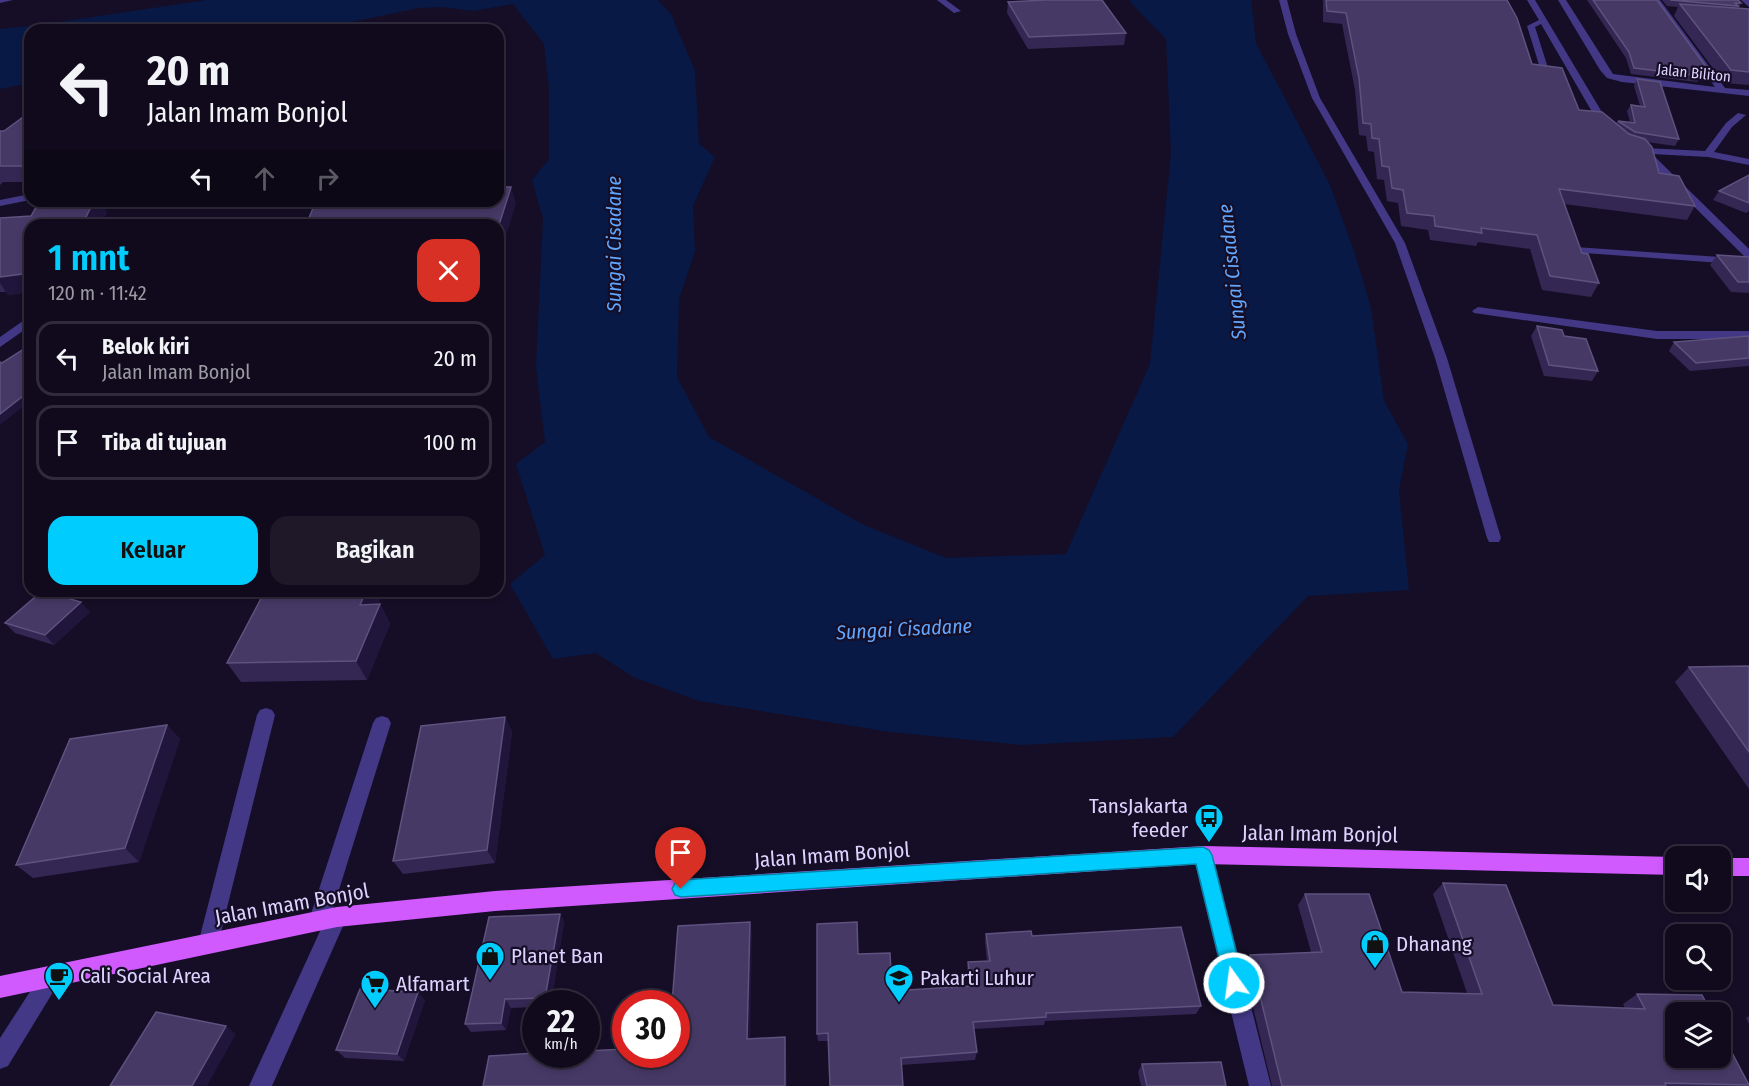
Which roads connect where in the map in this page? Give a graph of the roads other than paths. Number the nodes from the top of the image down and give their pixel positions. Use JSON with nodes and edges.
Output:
{"nodes":[{"id":1,"x":9,"y":0,"type":"edge"},
{"id":2,"x":941,"y":0,"type":"edge"},
{"id":3,"x":1283,"y":0,"type":"edge"},
{"id":4,"x":1531,"y":0,"type":"edge"},
{"id":5,"x":1562,"y":0,"type":"edge"},
{"id":6,"x":1656,"y":0,"type":"edge"},
{"id":7,"x":1745,"y":0,"type":"edge"},
{"id":8,"x":0,"y":1,"type":"edge"},
{"id":9,"x":1749,"y":4,"type":"edge"},
{"id":10,"x":1665,"y":10,"type":"junction"},
{"id":11,"x":957,"y":11,"type":"dead end"},
{"id":12,"x":1675,"y":11,"type":"edge"},
{"id":13,"x":1542,"y":21,"type":"junction"},
{"id":14,"x":1544,"y":68,"type":"edge"},
{"id":15,"x":1722,"y":90,"type":"junction"},
{"id":16,"x":1749,"y":93,"type":"edge"},
{"id":17,"x":1741,"y":115,"type":"dead end"},
{"id":18,"x":1614,"y":136,"type":"edge"},
{"id":19,"x":1626,"y":144,"type":"edge"},
{"id":20,"x":1643,"y":151,"type":"junction"},
{"id":21,"x":1708,"y":154,"type":"junction"},
{"id":22,"x":1749,"y":162,"type":"edge"},
{"id":23,"x":24,"y":198,"type":"edge"},
{"id":24,"x":0,"y":203,"type":"edge"},
{"id":25,"x":1575,"y":250,"type":"edge"},
{"id":26,"x":1749,"y":255,"type":"edge"},
{"id":27,"x":1749,"y":262,"type":"edge"},
{"id":28,"x":1478,"y":311,"type":"dead end"},
{"id":29,"x":24,"y":325,"type":"edge"},
{"id":30,"x":1749,"y":335,"type":"edge"},
{"id":31,"x":0,"y":343,"type":"edge"},
{"id":32,"x":1494,"y":538,"type":"dead end"},
{"id":33,"x":266,"y":715,"type":"dead end"},
{"id":34,"x":382,"y":723,"type":"dead end"},
{"id":35,"x":1203,"y":855,"type":"junction"},
{"id":36,"x":1665,"y":866,"type":"edge"},
{"id":37,"x":1731,"y":867,"type":"edge"},
{"id":38,"x":1749,"y":867,"type":"edge"},
{"id":39,"x":327,"y":918,"type":"junction"},
{"id":40,"x":208,"y":944,"type":"junction"},
{"id":41,"x":51,"y":977,"type":"junction"},
{"id":42,"x":0,"y":987,"type":"edge"},
{"id":43,"x":0,"y":1058,"type":"edge"},
{"id":44,"x":260,"y":1086,"type":"edge"},
{"id":45,"x":1260,"y":1086,"type":"edge"}],
"edges":[{"from":1,"to":8,"type":"street"},
{"from":2,"to":11,"type":"street"},
{"from":3,"to":32,"type":"street"},
{"from":4,"to":13,"type":"street"},
{"from":5,"to":15,"type":"street","name":"Jalan Biliton"},
{"from":6,"to":10,"type":"street"},
{"from":7,"to":9,"type":"street"},
{"from":10,"to":12,"type":"street"},
{"from":10,"to":15,"type":"street"},
{"from":13,"to":14,"type":"street"},
{"from":13,"to":18,"type":"street"},
{"from":15,"to":16,"type":"street","name":"Jalan Biliton"},
{"from":17,"to":21,"type":"street"},
{"from":19,"to":20,"type":"street"},
{"from":20,"to":21,"type":"street"},
{"from":20,"to":26,"type":"street"},
{"from":21,"to":22,"type":"street"},
{"from":23,"to":24,"type":"street"},
{"from":25,"to":27,"type":"street"},
{"from":28,"to":30,"type":"street"},
{"from":29,"to":31,"type":"street"},
{"from":33,"to":40,"type":"street"},
{"from":34,"to":39,"type":"street"},
{"from":35,"to":36,"type":"main road","name":"Jalan Imam Bonjol"},
{"from":35,"to":39,"type":"main road","name":"Jalan Imam Bonjol"},
{"from":35,"to":45,"type":"street"},
{"from":37,"to":38,"type":"main road"},
{"from":39,"to":40,"type":"main road","name":"Jalan Imam Bonjol"},
{"from":39,"to":44,"type":"street"},
{"from":40,"to":41,"type":"main road","name":"Jalan Imam Bonjol"},
{"from":41,"to":42,"type":"main road","name":"Jalan Imam Bonjol"},
{"from":41,"to":43,"type":"street"}]}
